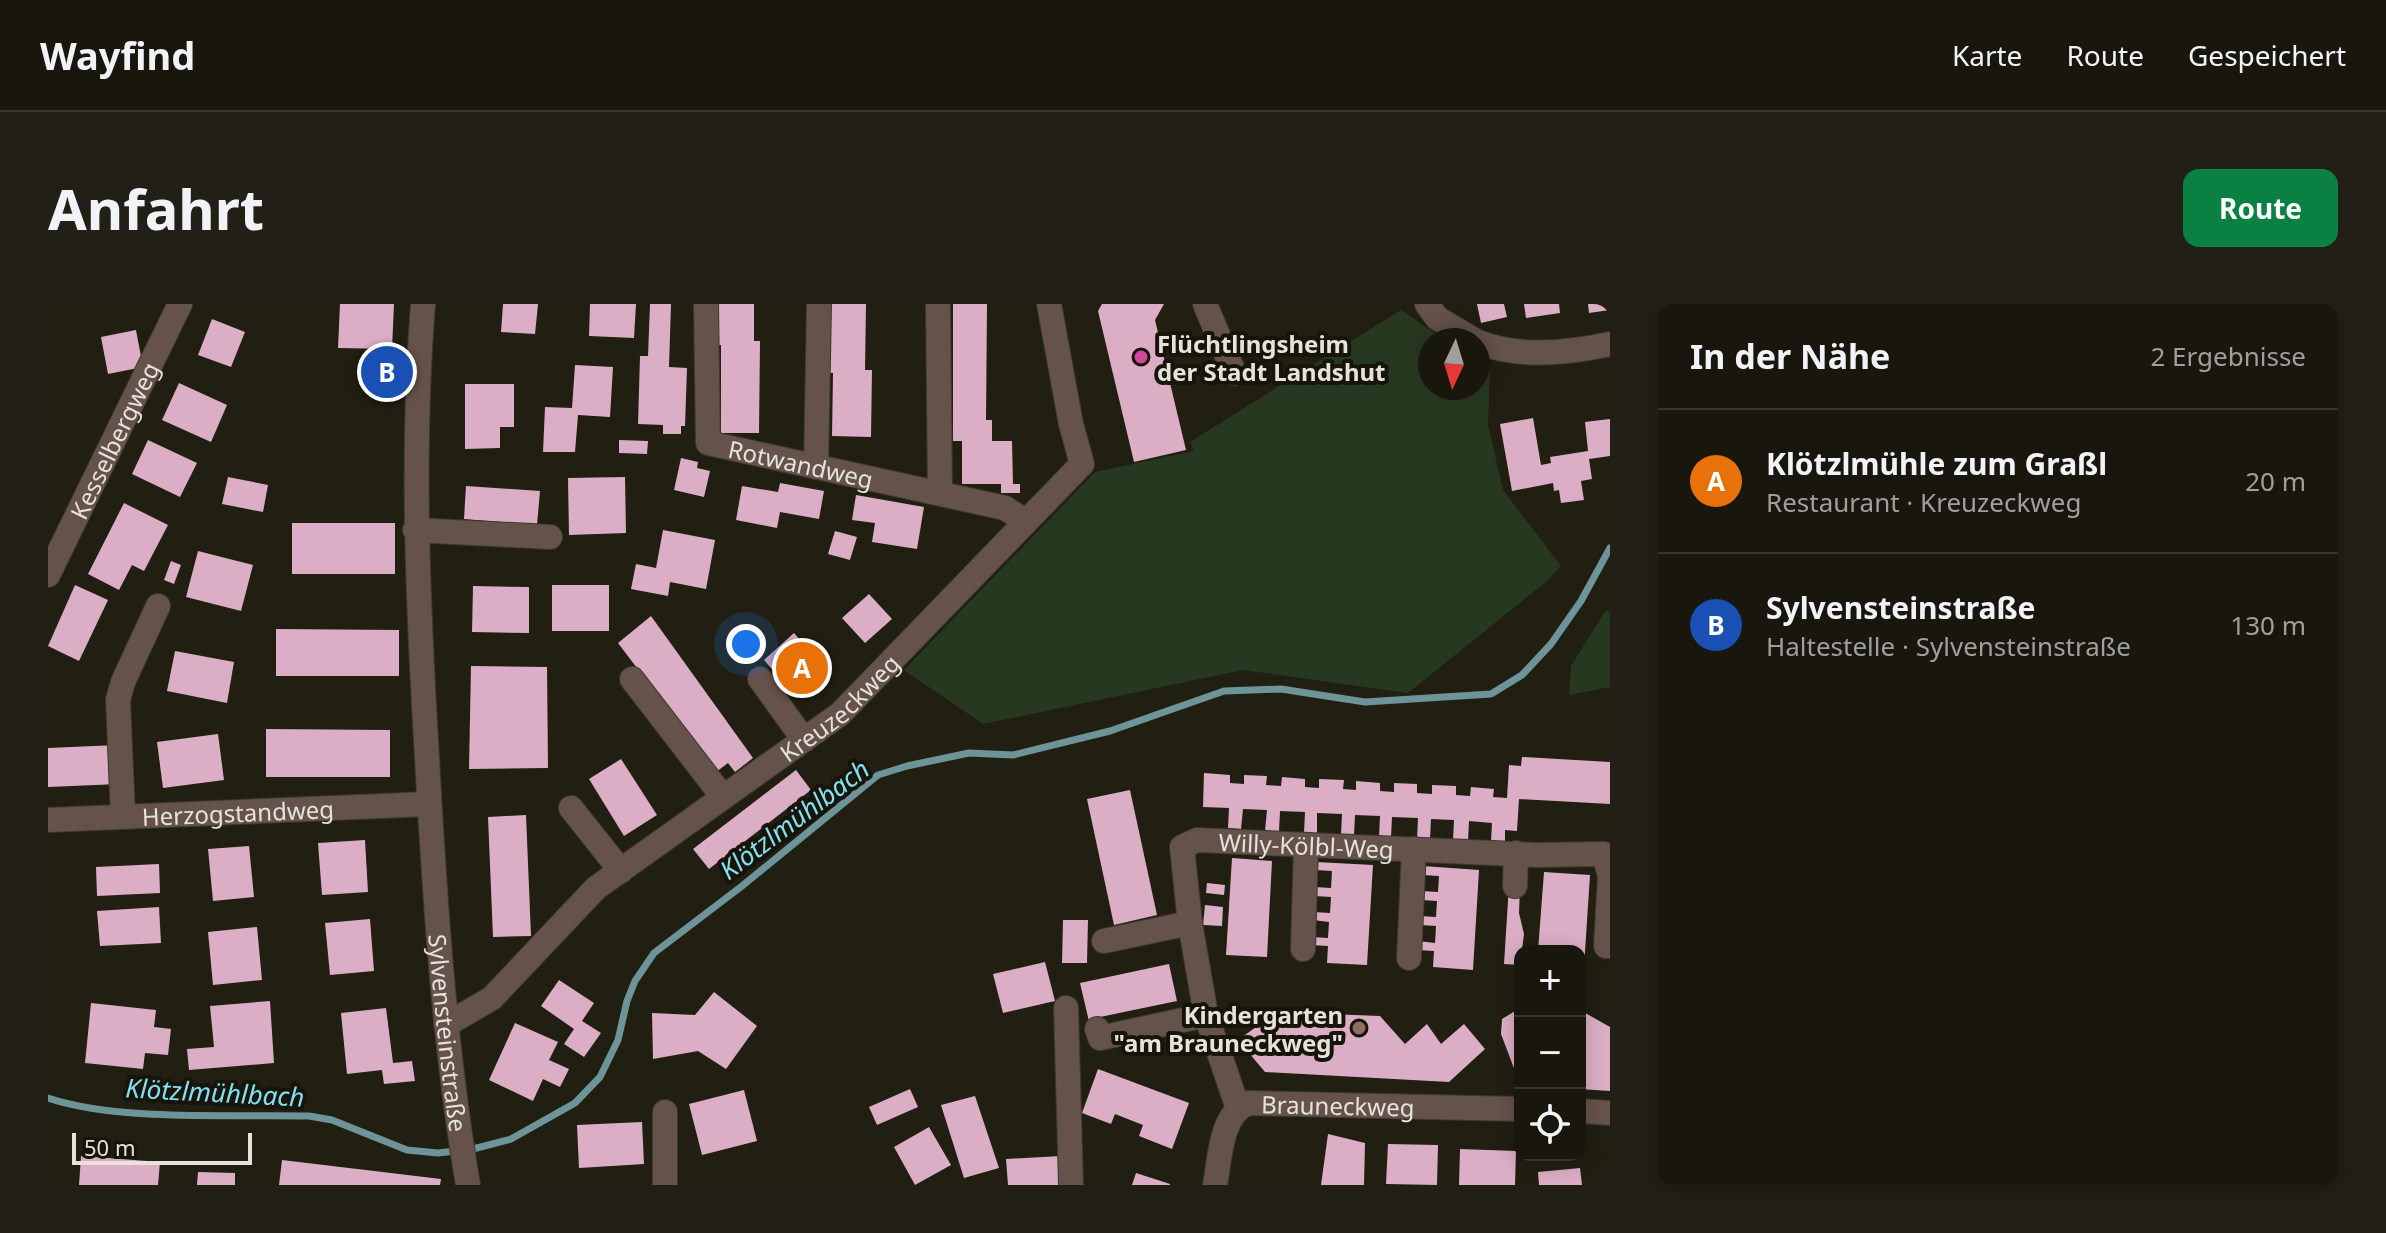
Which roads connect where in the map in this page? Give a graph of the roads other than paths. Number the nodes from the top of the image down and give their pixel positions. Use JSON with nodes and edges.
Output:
{"nodes":[{"id":1,"x":180,"y":304,"type":"edge"},
{"id":2,"x":423,"y":304,"type":"edge"},
{"id":3,"x":706,"y":304,"type":"edge"},
{"id":4,"x":819,"y":304,"type":"edge"},
{"id":5,"x":938,"y":304,"type":"edge"},
{"id":6,"x":1049,"y":304,"type":"edge"},
{"id":7,"x":1205,"y":304,"type":"edge"},
{"id":8,"x":1427,"y":304,"type":"edge"},
{"id":9,"x":1451,"y":328,"type":"edge"},
{"id":10,"x":1610,"y":344,"type":"edge"},
{"id":11,"x":1490,"y":345,"type":"edge"},
{"id":12,"x":1234,"y":373,"type":"dead end"},
{"id":13,"x":816,"y":467,"type":"junction"},
{"id":14,"x":940,"y":493,"type":"junction"},
{"id":15,"x":1025,"y":521,"type":"junction"},
{"id":16,"x":415,"y":530,"type":"junction"},
{"id":17,"x":550,"y":537,"type":"dead end"},
{"id":18,"x":48,"y":575,"type":"edge"},
{"id":19,"x":158,"y":606,"type":"dead end"},
{"id":20,"x":632,"y":679,"type":"dead end"},
{"id":21,"x":760,"y":679,"type":"dead end"},
{"id":22,"x":804,"y":740,"type":"junction"},
{"id":23,"x":723,"y":797,"type":"junction"},
{"id":24,"x":429,"y":804,"type":"junction"},
{"id":25,"x":571,"y":808,"type":"dead end"},
{"id":26,"x":123,"y":816,"type":"junction"},
{"id":27,"x":48,"y":820,"type":"edge"},
{"id":28,"x":1306,"y":845,"type":"junction"},
{"id":29,"x":1414,"y":849,"type":"junction"},
{"id":30,"x":1608,"y":852,"type":"edge"},
{"id":31,"x":1516,"y":853,"type":"junction"},
{"id":32,"x":621,"y":871,"type":"junction"},
{"id":33,"x":1515,"y":886,"type":"dead end"},
{"id":34,"x":1190,"y":923,"type":"junction"},
{"id":35,"x":1104,"y":941,"type":"dead end"},
{"id":36,"x":1610,"y":946,"type":"edge"},
{"id":37,"x":1303,"y":949,"type":"dead end"},
{"id":38,"x":1409,"y":958,"type":"dead end"},
{"id":39,"x":1066,"y":1008,"type":"dead end"},
{"id":40,"x":1206,"y":1015,"type":"junction"},
{"id":41,"x":446,"y":1025,"type":"junction"},
{"id":42,"x":1097,"y":1029,"type":"dead end"},
{"id":43,"x":1238,"y":1108,"type":"junction"},
{"id":44,"x":1514,"y":1109,"type":"edge"},
{"id":45,"x":1586,"y":1111,"type":"edge"},
{"id":46,"x":665,"y":1112,"type":"dead end"},
{"id":47,"x":1610,"y":1113,"type":"edge"},
{"id":48,"x":467,"y":1177,"type":"edge"},
{"id":49,"x":665,"y":1185,"type":"edge"},
{"id":50,"x":1071,"y":1185,"type":"edge"},
{"id":51,"x":1215,"y":1185,"type":"edge"}],
"edges":[{"from":1,"to":18,"type":"street","name":"Kesselbergweg"},
{"from":2,"to":16,"type":"street","name":"Sylvensteinstraße"},
{"from":3,"to":13,"type":"street","name":"Rotwandweg"},
{"from":4,"to":13,"type":"street"},
{"from":5,"to":14,"type":"street"},
{"from":6,"to":15,"type":"street","name":"Kreuzeckweg"},
{"from":7,"to":12,"type":"street"},
{"from":8,"to":9,"type":"street"},
{"from":10,"to":11,"type":"street"},
{"from":13,"to":14,"type":"street","name":"Rotwandweg"},
{"from":14,"to":15,"type":"street","name":"Rotwandweg"},
{"from":15,"to":22,"type":"street","name":"Kreuzeckweg"},
{"from":16,"to":17,"type":"street"},
{"from":16,"to":24,"type":"street","name":"Sylvensteinstraße"},
{"from":19,"to":26,"type":"street"},
{"from":20,"to":23,"type":"street"},
{"from":21,"to":22,"type":"street"},
{"from":22,"to":23,"type":"street","name":"Kreuzeckweg"},
{"from":23,"to":32,"type":"street","name":"Kreuzeckweg"},
{"from":24,"to":26,"type":"street","name":"Herzogstandweg"},
{"from":24,"to":41,"type":"street","name":"Sylvensteinstraße"},
{"from":25,"to":32,"type":"street"},
{"from":26,"to":27,"type":"street","name":"Herzogstandweg"},
{"from":28,"to":29,"type":"street","name":"Willy-Kölbl-Weg"},
{"from":28,"to":34,"type":"street","name":"Willy-Kölbl-Weg"},
{"from":28,"to":37,"type":"street"},
{"from":29,"to":31,"type":"street","name":"Willy-Kölbl-Weg"},
{"from":29,"to":38,"type":"street"},
{"from":30,"to":31,"type":"street","name":"Willy-Kölbl-Weg"},
{"from":30,"to":36,"type":"street"},
{"from":31,"to":33,"type":"street"},
{"from":32,"to":41,"type":"street","name":"Kreuzeckweg"},
{"from":34,"to":35,"type":"street"},
{"from":34,"to":40,"type":"street","name":"Willy-Kölbl-Weg"},
{"from":39,"to":50,"type":"street"},
{"from":40,"to":42,"type":"street"},
{"from":40,"to":43,"type":"street","name":"Willy-Kölbl-Weg"},
{"from":41,"to":48,"type":"street","name":"Sylvensteinstraße"},
{"from":43,"to":44,"type":"street","name":"Brauneckweg"},
{"from":43,"to":51,"type":"street","name":"Brauneckweg"},
{"from":45,"to":47,"type":"street"},
{"from":46,"to":49,"type":"street"}]}
